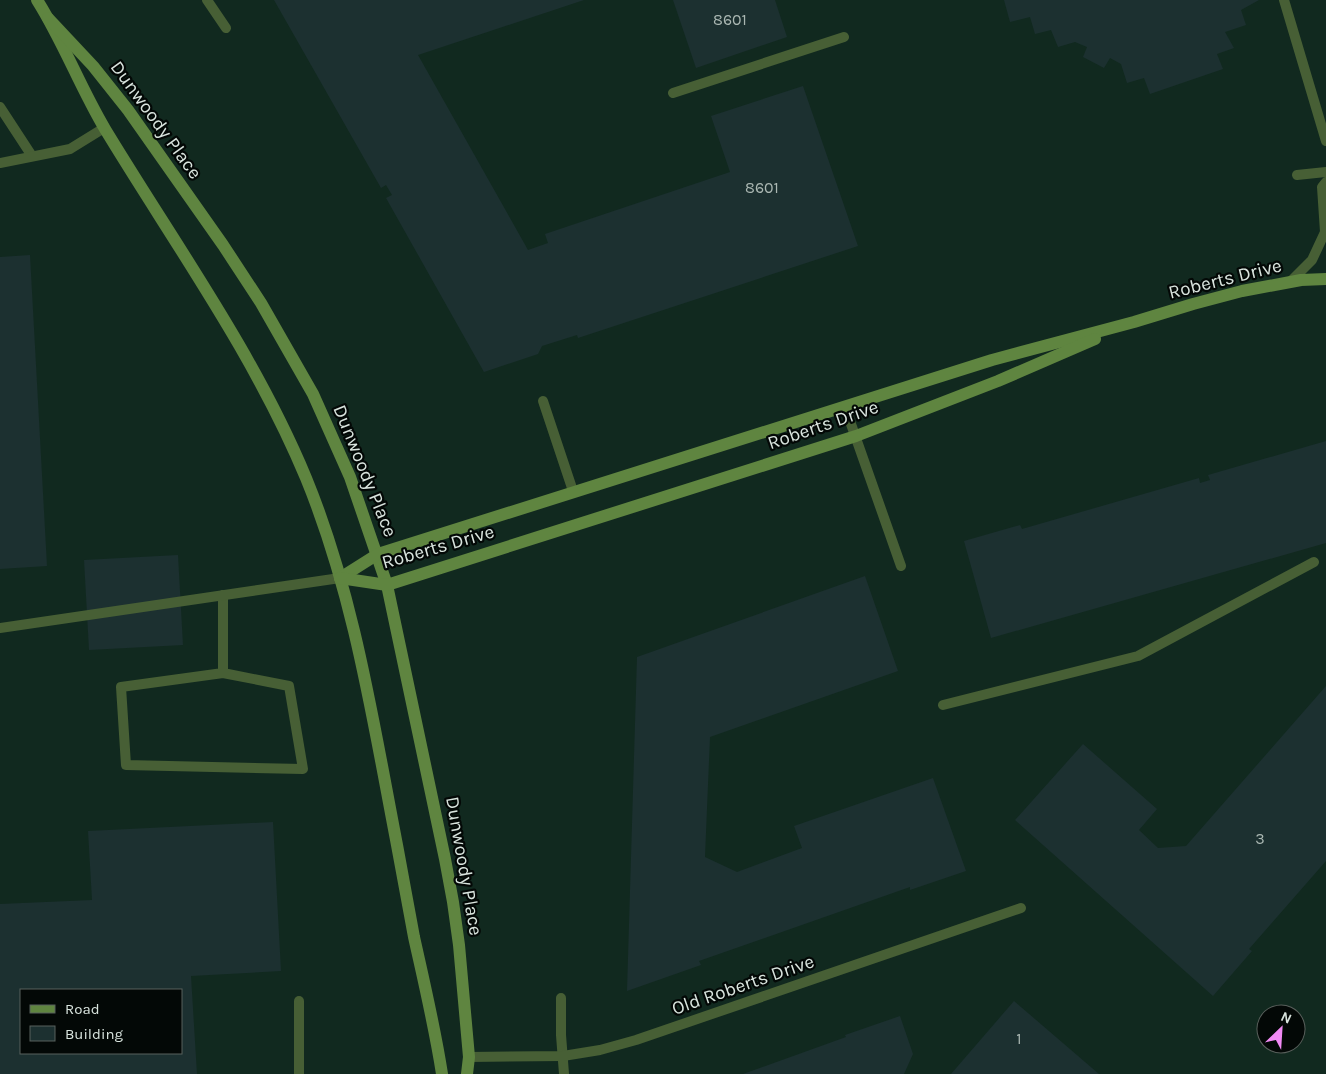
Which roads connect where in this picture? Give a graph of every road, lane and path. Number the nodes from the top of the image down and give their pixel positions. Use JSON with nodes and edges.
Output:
{"nodes":[{"id":1,"x":37,"y":0,"type":"edge"},
{"id":2,"x":207,"y":0,"type":"edge"},
{"id":3,"x":1284,"y":0,"type":"edge"},
{"id":4,"x":48,"y":18,"type":"junction"},
{"id":5,"x":226,"y":28,"type":"dead end"},
{"id":6,"x":844,"y":37,"type":"dead end"},
{"id":7,"x":673,"y":93,"type":"dead end"},
{"id":8,"x":0,"y":108,"type":"edge"},
{"id":9,"x":104,"y":128,"type":"junction"},
{"id":10,"x":1326,"y":141,"type":"edge"},
{"id":11,"x":32,"y":156,"type":"junction"},
{"id":12,"x":0,"y":163,"type":"edge"},
{"id":13,"x":1326,"y":172,"type":"edge"},
{"id":14,"x":1297,"y":175,"type":"dead end"},
{"id":15,"x":1326,"y":182,"type":"edge"},
{"id":16,"x":1326,"y":279,"type":"edge"},
{"id":17,"x":1290,"y":282,"type":"junction"},
{"id":18,"x":1134,"y":322,"type":"junction"},
{"id":19,"x":544,"y":401,"type":"dead end"},
{"id":20,"x":846,"y":407,"type":"junction"},
{"id":21,"x":856,"y":436,"type":"junction"},
{"id":22,"x":572,"y":492,"type":"junction"},
{"id":23,"x":378,"y":554,"type":"junction"},
{"id":24,"x":1314,"y":562,"type":"dead end"},
{"id":25,"x":901,"y":566,"type":"dead end"},
{"id":26,"x":340,"y":578,"type":"junction"},
{"id":27,"x":387,"y":585,"type":"junction"},
{"id":28,"x":222,"y":595,"type":"junction"},
{"id":29,"x":0,"y":628,"type":"edge"},
{"id":30,"x":223,"y":673,"type":"junction"},
{"id":31,"x":943,"y":705,"type":"dead end"},
{"id":32,"x":1021,"y":908,"type":"dead end"},
{"id":33,"x":561,"y":998,"type":"dead end"},
{"id":34,"x":299,"y":1001,"type":"dead end"},
{"id":35,"x":563,"y":1056,"type":"junction"},
{"id":36,"x":470,"y":1057,"type":"junction"},
{"id":37,"x":299,"y":1074,"type":"edge"},
{"id":38,"x":442,"y":1074,"type":"edge"},
{"id":39,"x":467,"y":1074,"type":"edge"},
{"id":40,"x":564,"y":1074,"type":"edge"}],
"edges":[{"from":1,"to":4,"type":"street","name":"Dunwoody Place"},
{"from":2,"to":5,"type":"lane"},
{"from":3,"to":10,"type":"lane"},
{"from":4,"to":9,"type":"street","name":"Dunwoody Place"},
{"from":4,"to":23,"type":"street","name":"Dunwoody Place"},
{"from":6,"to":7,"type":"lane"},
{"from":8,"to":11,"type":"lane"},
{"from":9,"to":11,"type":"lane"},
{"from":9,"to":26,"type":"street","name":"Dunwoody Place"},
{"from":11,"to":12,"type":"lane"},
{"from":13,"to":14,"type":"lane"},
{"from":15,"to":17,"type":"lane"},
{"from":16,"to":17,"type":"street","name":"Roberts Drive"},
{"from":17,"to":18,"type":"street","name":"Roberts Drive"},
{"from":18,"to":20,"type":"street","name":"Roberts Drive"},
{"from":18,"to":21,"type":"street","name":"Roberts Drive"},
{"from":19,"to":22,"type":"lane"},
{"from":20,"to":21,"type":"lane"},
{"from":20,"to":22,"type":"street","name":"Roberts Drive"},
{"from":21,"to":25,"type":"lane"},
{"from":21,"to":27,"type":"street","name":"Roberts Drive"},
{"from":22,"to":23,"type":"street","name":"Roberts Drive"},
{"from":23,"to":26,"type":"street","name":"Roberts Drive"},
{"from":23,"to":27,"type":"street","name":"Dunwoody Place"},
{"from":24,"to":31,"type":"lane"},
{"from":26,"to":27,"type":"street","name":"Roberts Drive"},
{"from":26,"to":28,"type":"lane"},
{"from":26,"to":38,"type":"street","name":"Dunwoody Place"},
{"from":27,"to":36,"type":"street","name":"Dunwoody Place"},
{"from":28,"to":29,"type":"lane"},
{"from":28,"to":30,"type":"lane"},
{"from":30,"to":30,"type":"lane"},
{"from":32,"to":35,"type":"lane","name":"Old Roberts Drive"},
{"from":33,"to":35,"type":"lane"},
{"from":34,"to":37,"type":"lane"},
{"from":35,"to":36,"type":"lane","name":"Old Roberts Drive"},
{"from":35,"to":40,"type":"lane"},
{"from":36,"to":39,"type":"street","name":"Dunwoody Place"}]}
